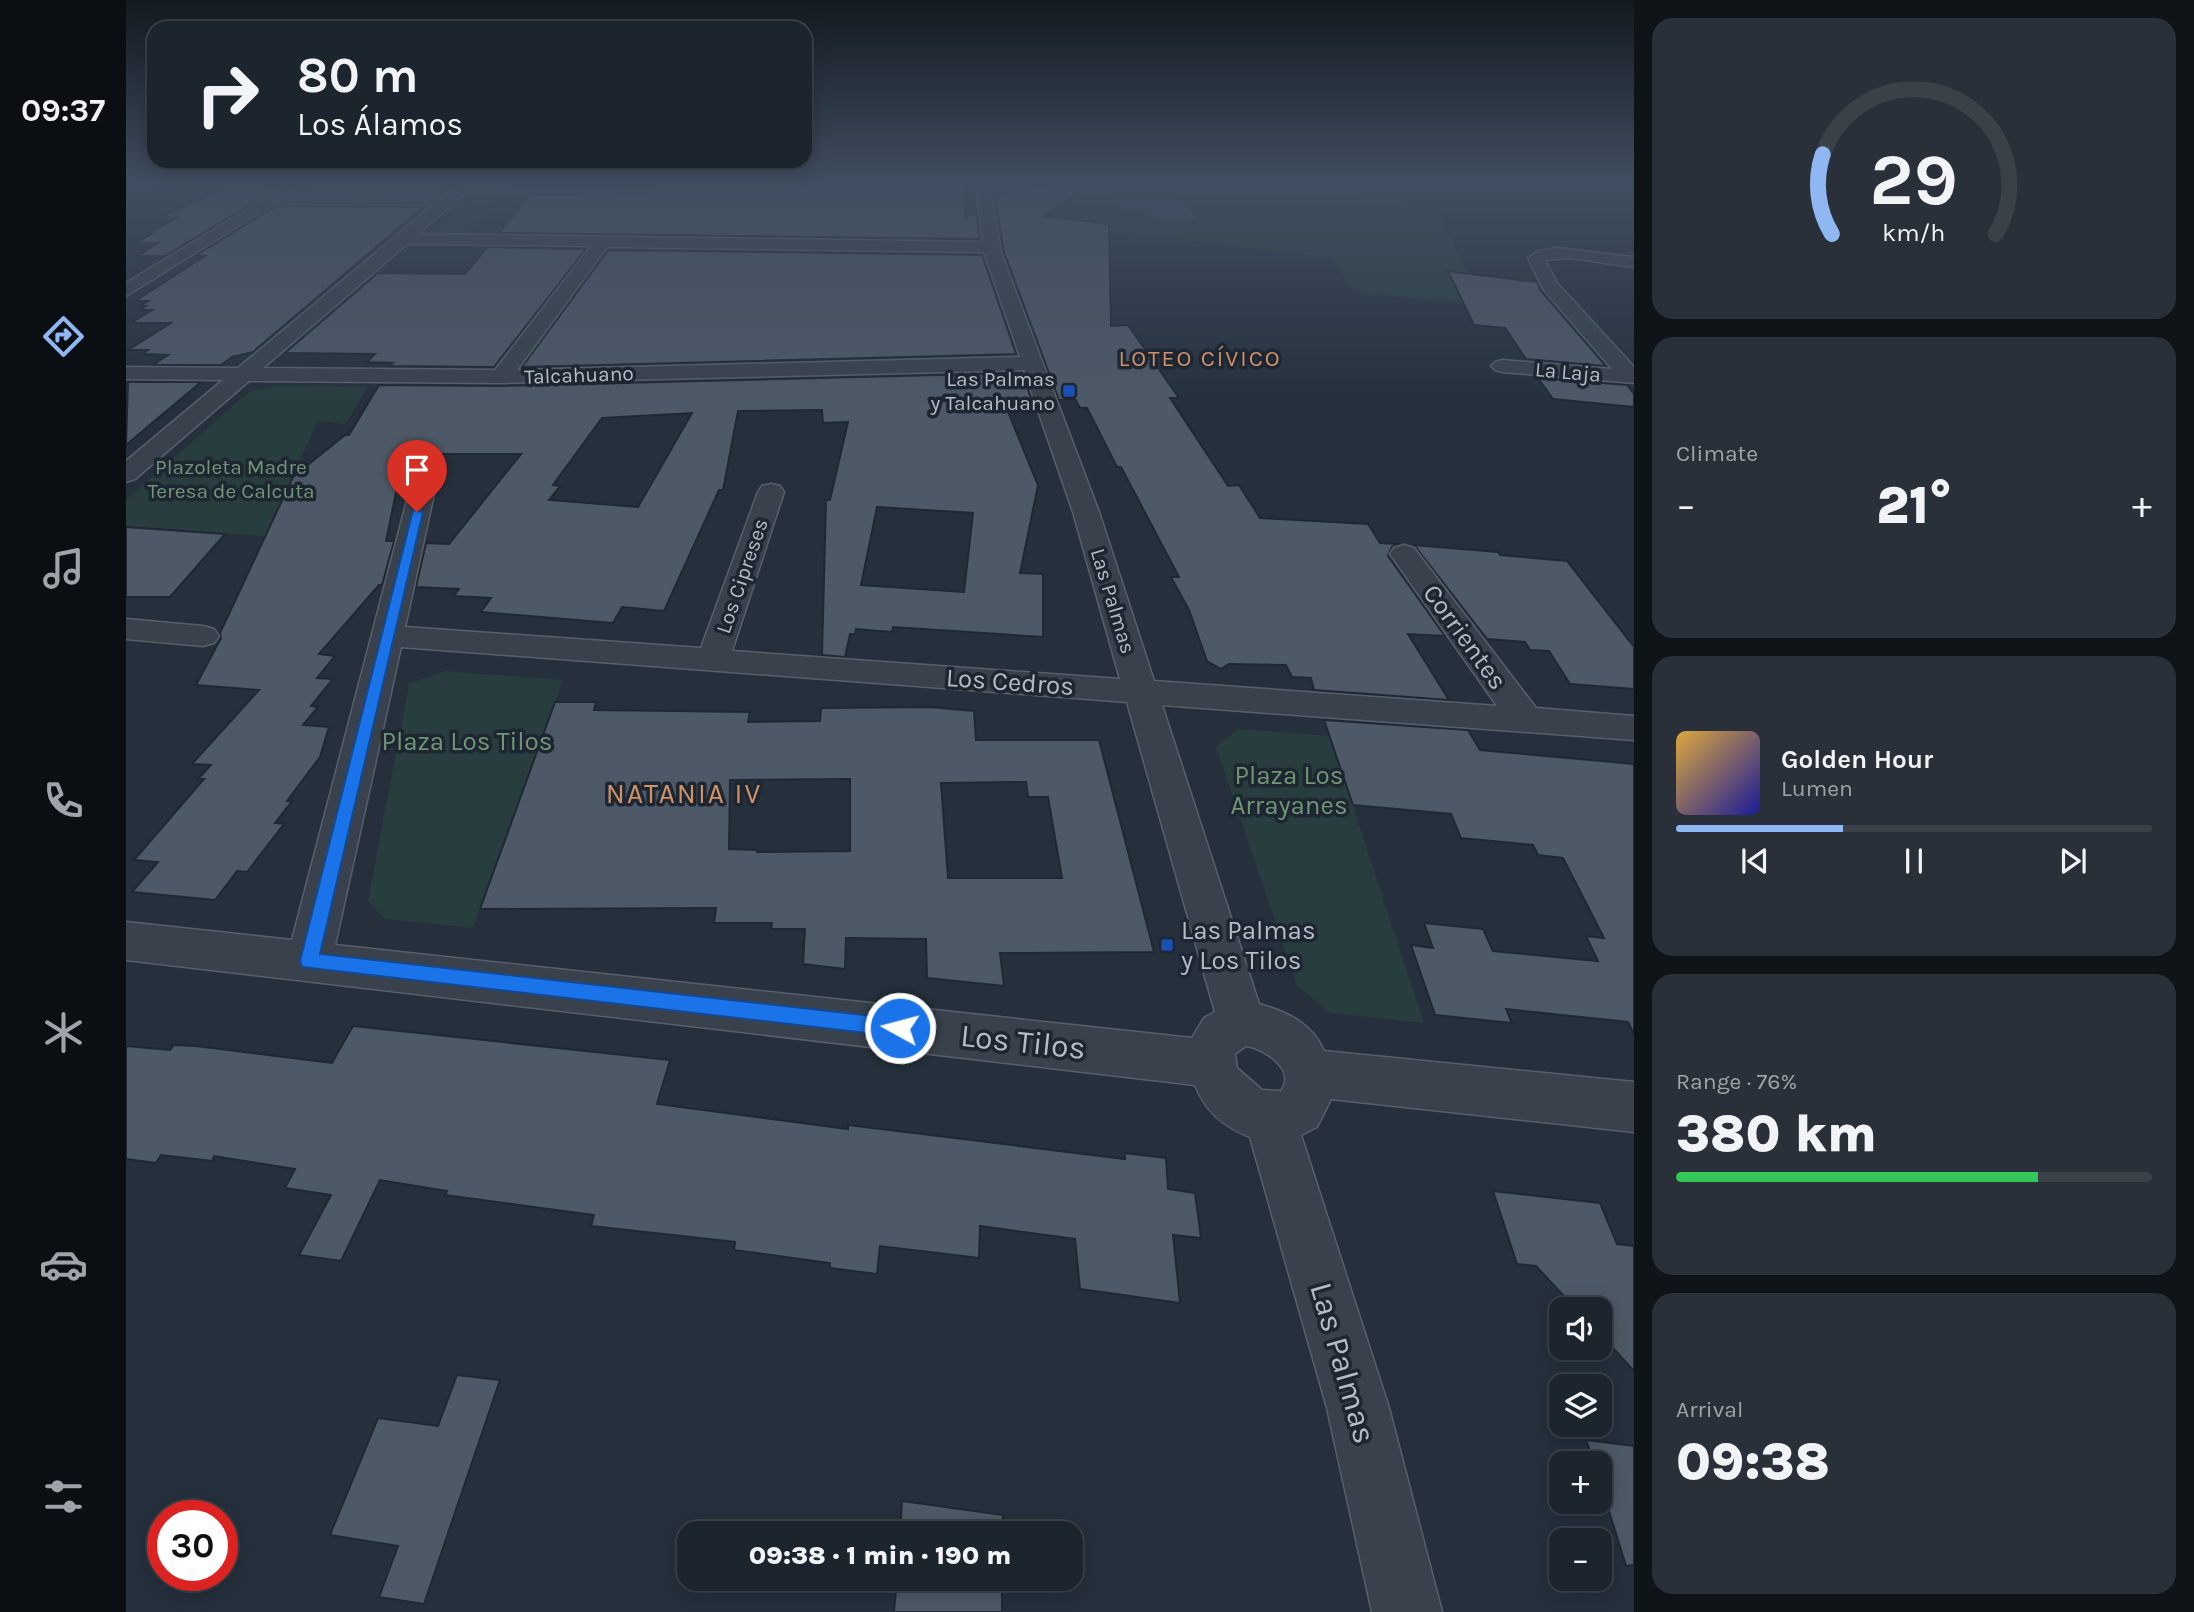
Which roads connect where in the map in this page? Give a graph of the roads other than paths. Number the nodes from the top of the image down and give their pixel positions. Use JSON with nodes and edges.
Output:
{"nodes":[{"id":1,"x":182,"y":256,"type":"edge"},
{"id":2,"x":382,"y":256,"type":"edge"},
{"id":3,"x":592,"y":256,"type":"edge"},
{"id":4,"x":995,"y":256,"type":"edge"},
{"id":5,"x":1540,"y":256,"type":"edge"},
{"id":6,"x":1590,"y":256,"type":"edge"},
{"id":7,"x":1634,"y":262,"type":"edge"},
{"id":8,"x":126,"y":291,"type":"edge"},
{"id":9,"x":1032,"y":363,"type":"junction"},
{"id":10,"x":1502,"y":366,"type":"dead end"},
{"id":11,"x":126,"y":373,"type":"edge"},
{"id":12,"x":243,"y":374,"type":"junction"},
{"id":13,"x":501,"y":377,"type":"junction"},
{"id":14,"x":1633,"y":377,"type":"edge"},
{"id":15,"x":429,"y":462,"type":"dead end"},
{"id":16,"x":126,"y":474,"type":"edge"},
{"id":17,"x":771,"y":492,"type":"dead end"},
{"id":18,"x":1404,"y":554,"type":"dead end"},
{"id":19,"x":126,"y":629,"type":"edge"},
{"id":20,"x":204,"y":636,"type":"dead end"},
{"id":21,"x":387,"y":636,"type":"junction"},
{"id":22,"x":713,"y":660,"type":"junction"},
{"id":23,"x":1140,"y":692,"type":"junction"},
{"id":24,"x":1526,"y":720,"type":"junction"},
{"id":25,"x":1634,"y":728,"type":"edge"},
{"id":26,"x":126,"y":941,"type":"edge"},
{"id":27,"x":309,"y":961,"type":"junction"},
{"id":28,"x":1242,"y":1023,"type":"junction"},
{"id":29,"x":1210,"y":1063,"type":"junction"},
{"id":30,"x":1310,"y":1073,"type":"junction"},
{"id":31,"x":1634,"y":1107,"type":"edge"},
{"id":32,"x":1270,"y":1117,"type":"junction"},
{"id":33,"x":1407,"y":1612,"type":"edge"}],
"edges":[{"from":1,"to":8,"type":"street"},
{"from":2,"to":12,"type":"street"},
{"from":3,"to":13,"type":"street"},
{"from":4,"to":9,"type":"street","name":"Las Palmas"},
{"from":5,"to":14,"type":"street"},
{"from":6,"to":7,"type":"street"},
{"from":9,"to":13,"type":"street","name":"Talcahuano"},
{"from":9,"to":23,"type":"street","name":"Las Palmas"},
{"from":10,"to":14,"type":"street","name":"La Laja"},
{"from":11,"to":12,"type":"street","name":"Talcahuano"},
{"from":12,"to":13,"type":"street","name":"Talcahuano"},
{"from":12,"to":16,"type":"street"},
{"from":15,"to":21,"type":"street"},
{"from":17,"to":22,"type":"street","name":"Los Cipreses"},
{"from":18,"to":24,"type":"street","name":"Corrientes"},
{"from":19,"to":20,"type":"street"},
{"from":21,"to":22,"type":"street","name":"Los Cedros"},
{"from":21,"to":27,"type":"street"},
{"from":22,"to":23,"type":"street","name":"Los Cedros"},
{"from":23,"to":24,"type":"street","name":"Los Cedros"},
{"from":23,"to":28,"type":"street","name":"Las Palmas"},
{"from":24,"to":25,"type":"street","name":"Los Cedros"},
{"from":26,"to":27,"type":"street","name":"Los Tilos"},
{"from":27,"to":29,"type":"street","name":"Los Tilos"},
{"from":28,"to":29,"type":"street"},
{"from":28,"to":30,"type":"street"},
{"from":29,"to":32,"type":"street"},
{"from":30,"to":31,"type":"street"},
{"from":30,"to":32,"type":"street"},
{"from":32,"to":33,"type":"street","name":"Las Palmas"}]}
